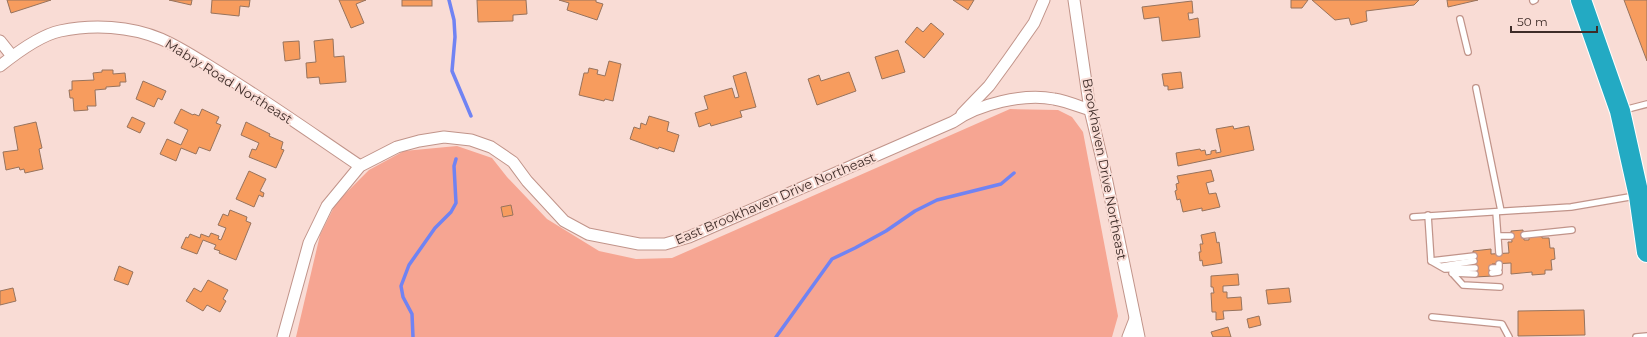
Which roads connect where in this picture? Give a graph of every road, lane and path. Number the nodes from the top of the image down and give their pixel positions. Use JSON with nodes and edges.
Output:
{"nodes":[{"id":1,"x":1044,"y":0,"type":"edge"},
{"id":2,"x":1074,"y":0,"type":"edge"},
{"id":3,"x":1581,"y":0,"type":"edge"},
{"id":4,"x":1460,"y":19,"type":"dead end"},
{"id":5,"x":0,"y":41,"type":"edge"},
{"id":6,"x":1468,"y":52,"type":"dead end"},
{"id":7,"x":12,"y":56,"type":"junction"},
{"id":8,"x":0,"y":66,"type":"edge"},
{"id":9,"x":1476,"y":88,"type":"dead end"},
{"id":10,"x":1647,"y":104,"type":"edge"},
{"id":11,"x":1090,"y":110,"type":"junction"},
{"id":12,"x":1620,"y":111,"type":"junction"},
{"id":13,"x":959,"y":117,"type":"junction"},
{"id":14,"x":360,"y":166,"type":"junction"},
{"id":15,"x":1643,"y":195,"type":"edge"},
{"id":16,"x":1499,"y":212,"type":"junction"},
{"id":17,"x":1428,"y":216,"type":"junction"},
{"id":18,"x":1413,"y":217,"type":"dead end"},
{"id":19,"x":1572,"y":230,"type":"dead end"},
{"id":20,"x":1524,"y":235,"type":"dead end"},
{"id":21,"x":1499,"y":236,"type":"junction"},
{"id":22,"x":1511,"y":236,"type":"dead end"},
{"id":23,"x":1647,"y":252,"type":"edge"},
{"id":24,"x":1491,"y":253,"type":"dead end"},
{"id":25,"x":1431,"y":261,"type":"junction"},
{"id":26,"x":1499,"y":264,"type":"dead end"},
{"id":27,"x":1443,"y":268,"type":"junction"},
{"id":28,"x":1499,"y":272,"type":"dead end"},
{"id":29,"x":1453,"y":274,"type":"junction"},
{"id":30,"x":1500,"y":287,"type":"dead end"},
{"id":31,"x":1432,"y":317,"type":"dead end"},
{"id":32,"x":1136,"y":320,"type":"junction"},
{"id":33,"x":1647,"y":336,"type":"edge"},
{"id":34,"x":283,"y":337,"type":"edge"},
{"id":35,"x":1128,"y":337,"type":"edge"},
{"id":36,"x":1139,"y":337,"type":"edge"},
{"id":37,"x":1509,"y":337,"type":"edge"},
{"id":38,"x":1636,"y":337,"type":"edge"}],
"edges":[{"from":1,"to":13,"type":"street","name":"East Brookhaven Drive Northeast"},
{"from":2,"to":11,"type":"street","name":"Brookhaven Drive Northeast"},
{"from":3,"to":12,"type":"highway"},
{"from":4,"to":6,"type":"lane"},
{"from":5,"to":7,"type":"street"},
{"from":7,"to":8,"type":"street","name":"Mabry Road Northeast"},
{"from":7,"to":14,"type":"street","name":"Mabry Road Northeast"},
{"from":9,"to":16,"type":"lane"},
{"from":10,"to":12,"type":"lane"},
{"from":11,"to":13,"type":"street","name":"East Brookhaven Drive Northeast"},
{"from":11,"to":32,"type":"street","name":"Brookhaven Drive Northeast"},
{"from":12,"to":15,"type":"highway"},
{"from":13,"to":14,"type":"street","name":"East Brookhaven Drive Northeast"},
{"from":14,"to":34,"type":"street","name":"East Brookhaven Drive Northeast"},
{"from":15,"to":16,"type":"lane"},
{"from":15,"to":23,"type":"highway"},
{"from":16,"to":17,"type":"lane"},
{"from":16,"to":21,"type":"lane"},
{"from":17,"to":18,"type":"lane"},
{"from":17,"to":25,"type":"lane"},
{"from":19,"to":20,"type":"lane"},
{"from":21,"to":22,"type":"lane"},
{"from":21,"to":24,"type":"lane"},
{"from":25,"to":27,"type":"lane"},
{"from":25,"to":27,"type":"lane"},
{"from":26,"to":28,"type":"lane"},
{"from":27,"to":29,"type":"lane"},
{"from":27,"to":29,"type":"lane"},
{"from":29,"to":30,"type":"lane"},
{"from":31,"to":37,"type":"lane"},
{"from":32,"to":35,"type":"street"},
{"from":32,"to":36,"type":"street","name":"Brookhaven Drive Northeast"},
{"from":33,"to":38,"type":"lane"}]}
